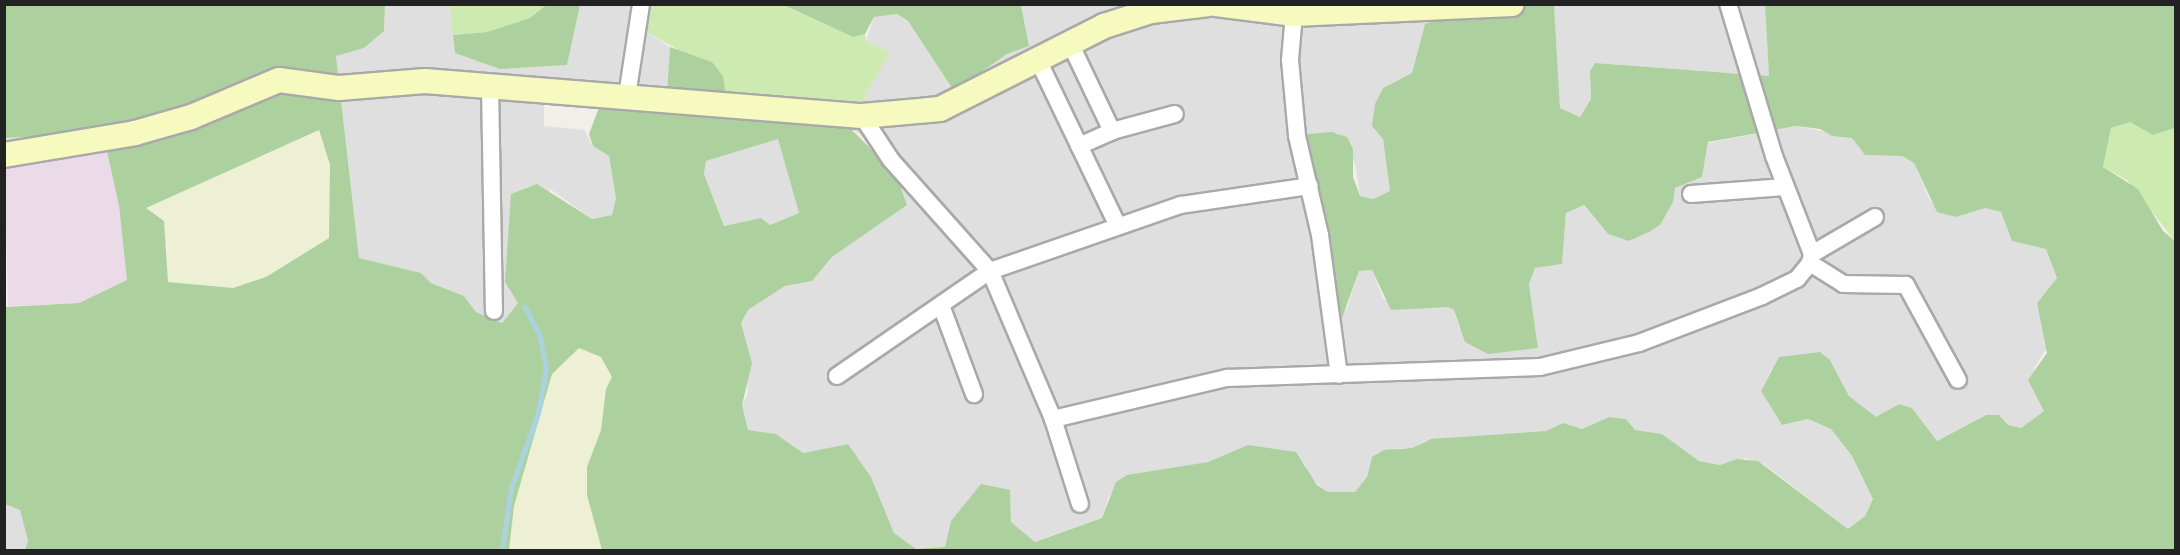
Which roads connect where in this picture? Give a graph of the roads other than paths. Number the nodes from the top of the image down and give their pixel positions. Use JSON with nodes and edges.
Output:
{"nodes":[{"id":1,"x":641,"y":4,"type":"edge"},
{"id":2,"x":1209,"y":4,"type":"edge"},
{"id":3,"x":1216,"y":4,"type":"edge"},
{"id":4,"x":1512,"y":4,"type":"edge"},
{"id":5,"x":1728,"y":4,"type":"edge"},
{"id":6,"x":1294,"y":14,"type":"junction"},
{"id":7,"x":1070,"y":43,"type":"junction"},
{"id":8,"x":1037,"y":58,"type":"junction"},
{"id":9,"x":490,"y":85,"type":"junction"},
{"id":10,"x":627,"y":96,"type":"junction"},
{"id":11,"x":1175,"y":114,"type":"dead end"},
{"id":12,"x":862,"y":116,"type":"junction"},
{"id":13,"x":1112,"y":131,"type":"junction"},
{"id":14,"x":1079,"y":146,"type":"junction"},
{"id":15,"x":4,"y":155,"type":"edge"},
{"id":16,"x":1310,"y":186,"type":"junction"},
{"id":17,"x":1785,"y":188,"type":"junction"},
{"id":18,"x":1691,"y":194,"type":"dead end"},
{"id":19,"x":1875,"y":217,"type":"dead end"},
{"id":20,"x":1117,"y":224,"type":"junction"},
{"id":21,"x":1811,"y":259,"type":"junction"},
{"id":22,"x":990,"y":271,"type":"junction"},
{"id":23,"x":942,"y":308,"type":"junction"},
{"id":24,"x":494,"y":311,"type":"dead end"},
{"id":25,"x":1340,"y":375,"type":"junction"},
{"id":26,"x":837,"y":376,"type":"dead end"},
{"id":27,"x":1958,"y":380,"type":"dead end"},
{"id":28,"x":974,"y":394,"type":"dead end"},
{"id":29,"x":1053,"y":419,"type":"junction"},
{"id":30,"x":1080,"y":504,"type":"dead end"}],
"edges":[{"from":1,"to":10,"type":"street"},
{"from":2,"to":7,"type":"street"},
{"from":3,"to":6,"type":"street"},
{"from":4,"to":6,"type":"street"},
{"from":5,"to":17,"type":"street"},
{"from":6,"to":16,"type":"street"},
{"from":7,"to":8,"type":"street"},
{"from":7,"to":13,"type":"street"},
{"from":8,"to":12,"type":"street"},
{"from":8,"to":14,"type":"street"},
{"from":9,"to":10,"type":"street"},
{"from":9,"to":15,"type":"street"},
{"from":9,"to":24,"type":"street"},
{"from":10,"to":12,"type":"street"},
{"from":11,"to":13,"type":"street"},
{"from":12,"to":22,"type":"street"},
{"from":13,"to":14,"type":"street"},
{"from":14,"to":20,"type":"street"},
{"from":16,"to":20,"type":"street"},
{"from":16,"to":25,"type":"street"},
{"from":17,"to":18,"type":"street"},
{"from":17,"to":21,"type":"street"},
{"from":19,"to":21,"type":"street"},
{"from":20,"to":22,"type":"street"},
{"from":21,"to":25,"type":"street"},
{"from":21,"to":27,"type":"street"},
{"from":22,"to":23,"type":"street"},
{"from":22,"to":29,"type":"street"},
{"from":23,"to":26,"type":"street"},
{"from":23,"to":28,"type":"street"},
{"from":25,"to":29,"type":"street"},
{"from":29,"to":30,"type":"street"}]}
